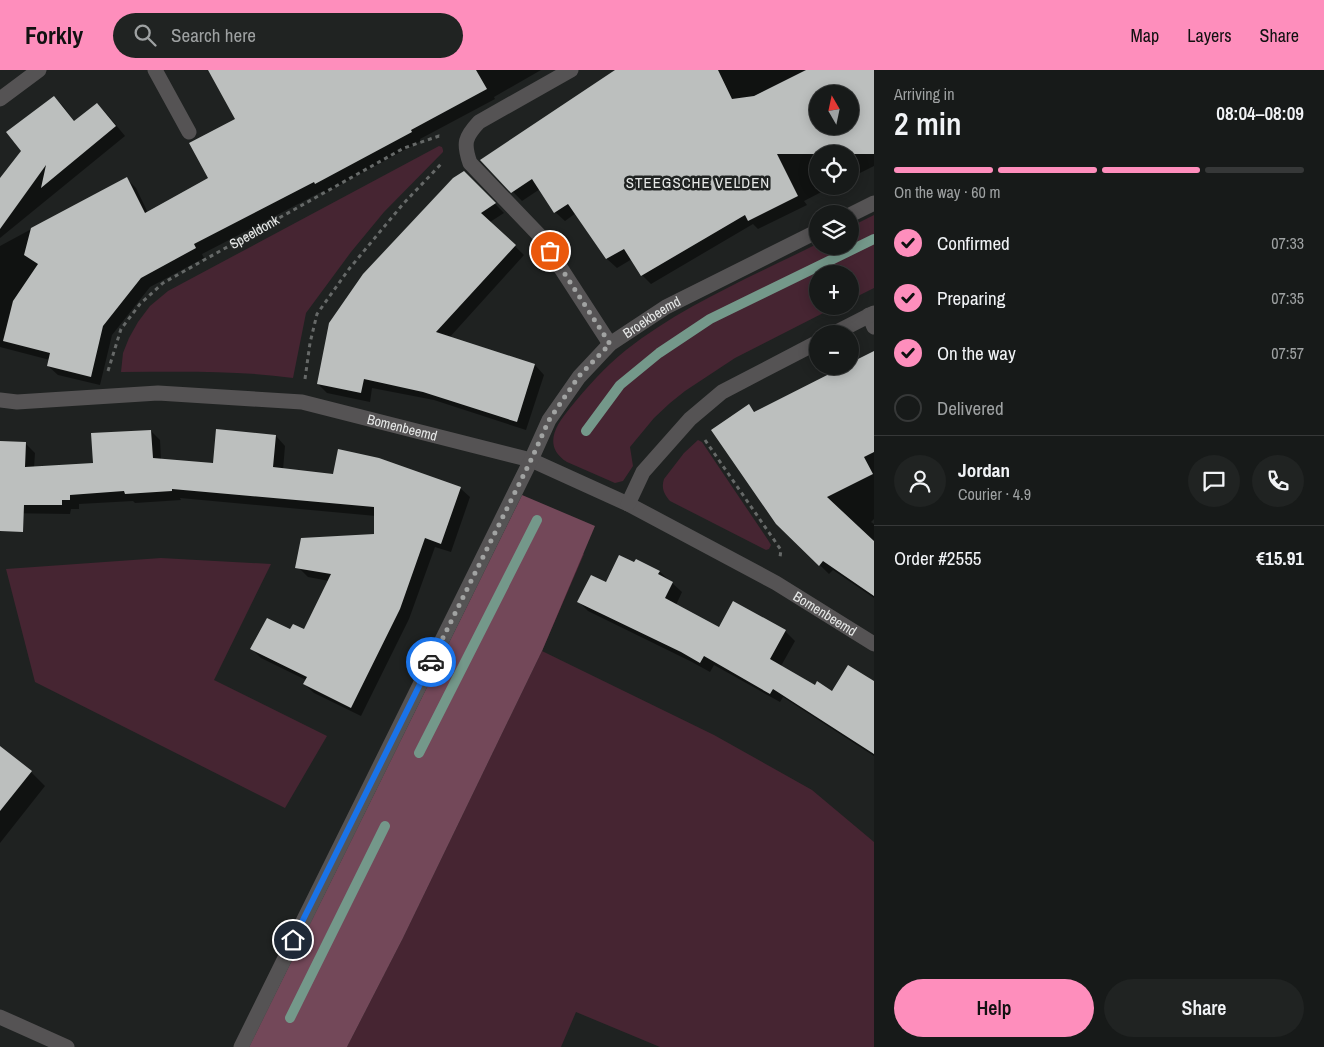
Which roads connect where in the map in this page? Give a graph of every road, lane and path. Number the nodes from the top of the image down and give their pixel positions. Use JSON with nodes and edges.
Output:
{"nodes":[{"id":1,"x":39,"y":70,"type":"edge"},
{"id":2,"x":155,"y":70,"type":"edge"},
{"id":3,"x":571,"y":70,"type":"edge"},
{"id":4,"x":0,"y":99,"type":"edge"},
{"id":5,"x":189,"y":132,"type":"dead end"},
{"id":6,"x":466,"y":139,"type":"junction"},
{"id":7,"x":874,"y":203,"type":"edge"},
{"id":8,"x":859,"y":210,"type":"edge"},
{"id":9,"x":809,"y":236,"type":"edge"},
{"id":10,"x":872,"y":318,"type":"edge"},
{"id":11,"x":855,"y":325,"type":"edge"},
{"id":12,"x":610,"y":344,"type":"junction"},
{"id":13,"x":809,"y":347,"type":"edge"},
{"id":14,"x":105,"y":396,"type":"junction"},
{"id":15,"x":0,"y":400,"type":"edge"},
{"id":16,"x":302,"y":402,"type":"junction"},
{"id":17,"x":690,"y":419,"type":"junction"},
{"id":18,"x":531,"y":460,"type":"junction"},
{"id":19,"x":628,"y":504,"type":"junction"},
{"id":20,"x":776,"y":583,"type":"junction"},
{"id":21,"x":874,"y":644,"type":"edge"},
{"id":22,"x":0,"y":1017,"type":"edge"},
{"id":23,"x":68,"y":1047,"type":"edge"},
{"id":24,"x":241,"y":1047,"type":"edge"}],
"edges":[{"from":1,"to":4,"type":"street"},
{"from":2,"to":5,"type":"street"},
{"from":3,"to":6,"type":"street"},
{"from":6,"to":12,"type":"street"},
{"from":6,"to":14,"type":"path","name":"Speeldonk"},
{"from":6,"to":16,"type":"path"},
{"from":7,"to":8,"type":"street"},
{"from":9,"to":12,"type":"street","name":"Broekbeemd"},
{"from":10,"to":11,"type":"street"},
{"from":12,"to":18,"type":"street","name":"Broekbeemd"},
{"from":13,"to":17,"type":"street"},
{"from":14,"to":15,"type":"street","name":"Bomenbeemd"},
{"from":14,"to":16,"type":"street","name":"Bomenbeemd"},
{"from":16,"to":18,"type":"street","name":"Bomenbeemd"},
{"from":17,"to":19,"type":"street"},
{"from":17,"to":20,"type":"path"},
{"from":18,"to":19,"type":"street","name":"Bomenbeemd"},
{"from":18,"to":24,"type":"street","name":"Broekbeemd"},
{"from":19,"to":20,"type":"street","name":"Bomenbeemd"},
{"from":20,"to":21,"type":"street","name":"Bomenbeemd"},
{"from":22,"to":23,"type":"street"}]}
